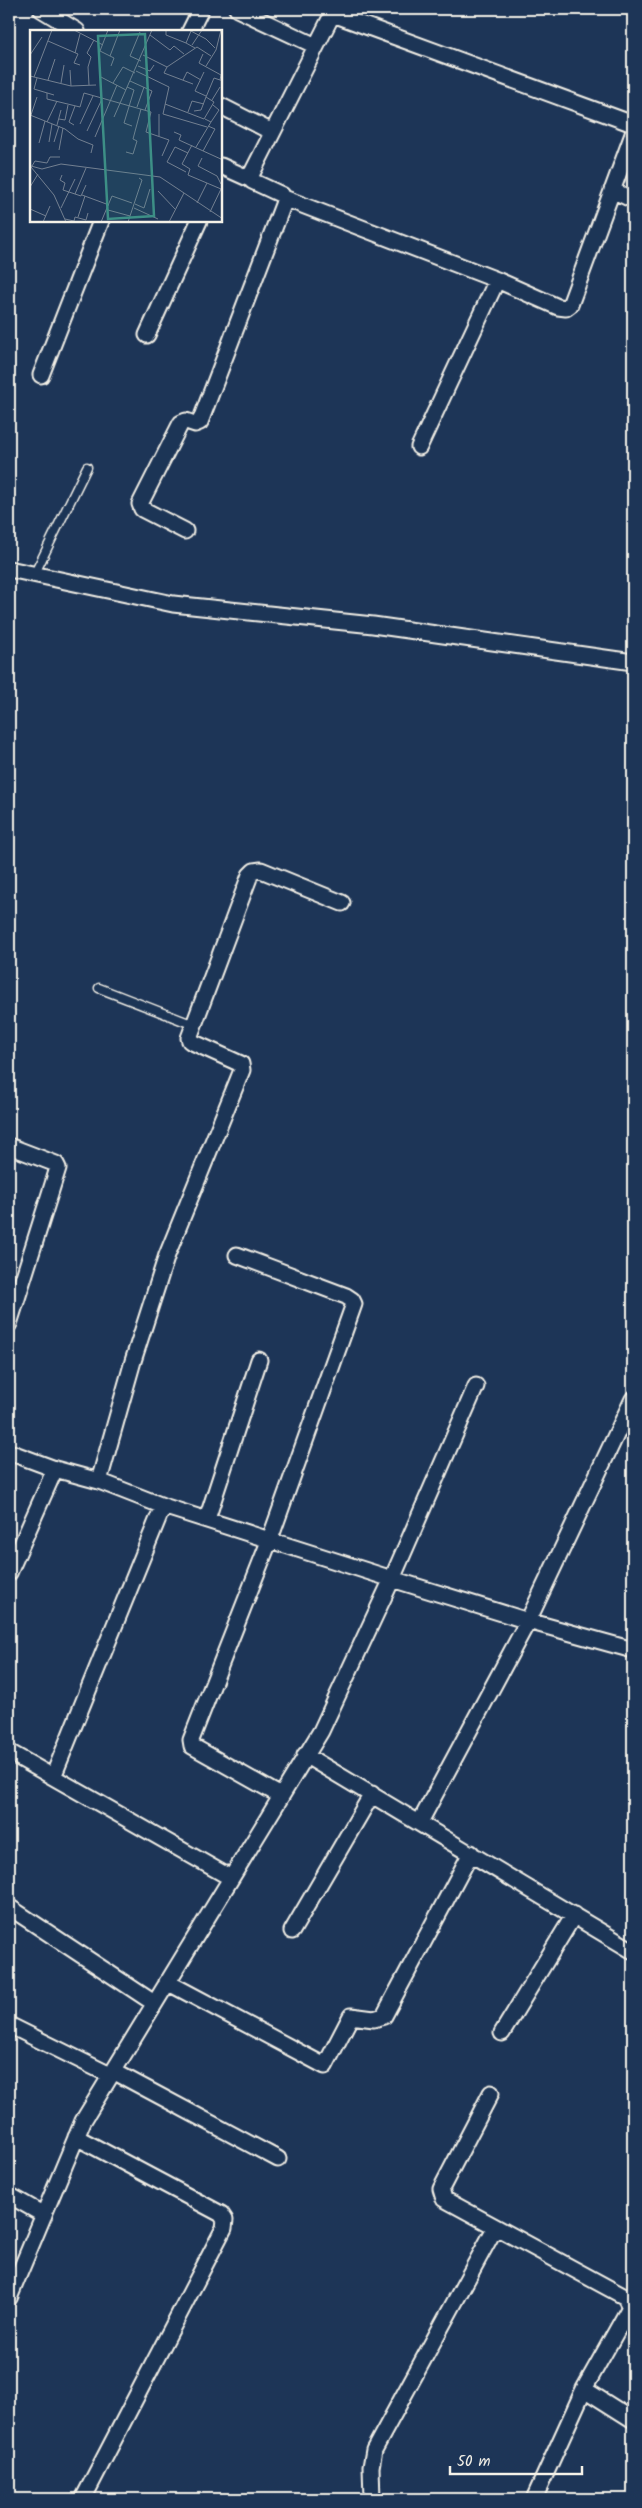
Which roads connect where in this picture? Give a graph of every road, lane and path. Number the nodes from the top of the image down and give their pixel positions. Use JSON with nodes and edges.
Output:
{"nodes":[{"id":1,"x":42,"y":9,"type":"edge"},
{"id":2,"x":201,"y":9,"type":"edge"},
{"id":3,"x":238,"y":9,"type":"edge"},
{"id":4,"x":334,"y":12,"type":"edge"},
{"id":5,"x":75,"y":30,"type":"edge"},
{"id":6,"x":190,"y":30,"type":"edge"},
{"id":7,"x":316,"y":46,"type":"junction"},
{"id":8,"x":222,"y":107,"type":"edge"},
{"id":9,"x":633,"y":124,"type":"edge"},
{"id":10,"x":272,"y":132,"type":"junction"},
{"id":11,"x":633,"y":134,"type":"edge"},
{"id":12,"x":222,"y":168,"type":"edge"},
{"id":13,"x":250,"y":179,"type":"junction"},
{"id":14,"x":612,"y":190,"type":"junction"},
{"id":15,"x":284,"y":198,"type":"junction"},
{"id":16,"x":633,"y":200,"type":"edge"},
{"id":17,"x":101,"y":222,"type":"edge"},
{"id":18,"x":199,"y":222,"type":"edge"},
{"id":19,"x":497,"y":280,"type":"junction"},
{"id":20,"x":147,"y":335,"type":"dead end"},
{"id":21,"x":41,"y":375,"type":"dead end"},
{"id":22,"x":420,"y":447,"type":"dead end"},
{"id":23,"x":87,"y":467,"type":"dead end"},
{"id":24,"x":185,"y":531,"type":"dead end"},
{"id":25,"x":9,"y":569,"type":"edge"},
{"id":26,"x":34,"y":575,"type":"junction"},
{"id":27,"x":633,"y":662,"type":"edge"},
{"id":28,"x":342,"y":902,"type":"dead end"},
{"id":29,"x":99,"y":988,"type":"dead end"},
{"id":30,"x":194,"y":1026,"type":"junction"},
{"id":31,"x":9,"y":1146,"type":"edge"},
{"id":32,"x":237,"y":1255,"type":"dead end"},
{"id":33,"x":9,"y":1324,"type":"edge"},
{"id":34,"x":259,"y":1360,"type":"dead end"},
{"id":35,"x":476,"y":1386,"type":"dead end"},
{"id":36,"x":633,"y":1399,"type":"edge"},
{"id":37,"x":9,"y":1452,"type":"edge"},
{"id":38,"x":55,"y":1469,"type":"junction"},
{"id":39,"x":99,"y":1481,"type":"junction"},
{"id":40,"x":163,"y":1506,"type":"junction"},
{"id":41,"x":207,"y":1519,"type":"junction"},
{"id":42,"x":270,"y":1539,"type":"junction"},
{"id":43,"x":9,"y":1573,"type":"edge"},
{"id":44,"x":392,"y":1579,"type":"junction"},
{"id":45,"x":528,"y":1621,"type":"junction"},
{"id":46,"x":633,"y":1650,"type":"edge"},
{"id":47,"x":9,"y":1752,"type":"edge"},
{"id":48,"x":305,"y":1755,"type":"junction"},
{"id":49,"x":53,"y":1777,"type":"junction"},
{"id":50,"x":372,"y":1794,"type":"junction"},
{"id":51,"x":281,"y":1796,"type":"junction"},
{"id":52,"x":420,"y":1822,"type":"junction"},
{"id":53,"x":471,"y":1853,"type":"junction"},
{"id":54,"x":231,"y":1878,"type":"junction"},
{"id":55,"x":9,"y":1907,"type":"edge"},
{"id":56,"x":574,"y":1915,"type":"junction"},
{"id":57,"x":292,"y":1931,"type":"dead end"},
{"id":58,"x":633,"y":1952,"type":"edge"},
{"id":59,"x":167,"y":1982,"type":"junction"},
{"id":60,"x":154,"y":2003,"type":"junction"},
{"id":61,"x":9,"y":2025,"type":"edge"},
{"id":62,"x":502,"y":2033,"type":"dead end"},
{"id":63,"x":111,"y":2073,"type":"junction"},
{"id":64,"x":491,"y":2093,"type":"dead end"},
{"id":65,"x":76,"y":2137,"type":"junction"},
{"id":66,"x":278,"y":2159,"type":"dead end"},
{"id":67,"x":9,"y":2195,"type":"edge"},
{"id":68,"x":44,"y":2215,"type":"junction"},
{"id":69,"x":495,"y":2228,"type":"junction"},
{"id":70,"x":9,"y":2298,"type":"edge"},
{"id":71,"x":584,"y":2389,"type":"junction"},
{"id":72,"x":633,"y":2420,"type":"edge"},
{"id":73,"x":83,"y":2499,"type":"edge"},
{"id":74,"x":372,"y":2499,"type":"edge"},
{"id":75,"x":534,"y":2499,"type":"edge"}],
"edges":[{"from":1,"to":5,"type":"street"},
{"from":2,"to":6,"type":"street"},
{"from":3,"to":7,"type":"street"},
{"from":4,"to":7,"type":"street"},
{"from":4,"to":9,"type":"street"},
{"from":7,"to":10,"type":"street"},
{"from":8,"to":10,"type":"street"},
{"from":10,"to":13,"type":"street"},
{"from":11,"to":14,"type":"street"},
{"from":12,"to":13,"type":"street"},
{"from":13,"to":15,"type":"street"},
{"from":14,"to":16,"type":"street"},
{"from":14,"to":19,"type":"street"},
{"from":15,"to":19,"type":"street"},
{"from":15,"to":24,"type":"street"},
{"from":17,"to":21,"type":"street"},
{"from":18,"to":20,"type":"street"},
{"from":19,"to":22,"type":"street"},
{"from":23,"to":26,"type":"lane"},
{"from":25,"to":26,"type":"street"},
{"from":26,"to":27,"type":"street"},
{"from":28,"to":30,"type":"street"},
{"from":29,"to":30,"type":"lane"},
{"from":30,"to":39,"type":"street"},
{"from":31,"to":33,"type":"street"},
{"from":32,"to":42,"type":"street"},
{"from":34,"to":41,"type":"street"},
{"from":35,"to":44,"type":"street"},
{"from":36,"to":45,"type":"street"},
{"from":37,"to":38,"type":"street"},
{"from":38,"to":39,"type":"street"},
{"from":38,"to":43,"type":"street"},
{"from":39,"to":40,"type":"street"},
{"from":40,"to":41,"type":"street"},
{"from":40,"to":49,"type":"street"},
{"from":41,"to":42,"type":"street"},
{"from":42,"to":44,"type":"street"},
{"from":42,"to":51,"type":"street"},
{"from":44,"to":45,"type":"street"},
{"from":44,"to":48,"type":"street"},
{"from":45,"to":46,"type":"street"},
{"from":45,"to":52,"type":"street"},
{"from":47,"to":49,"type":"street"},
{"from":48,"to":50,"type":"street"},
{"from":48,"to":51,"type":"street"},
{"from":49,"to":54,"type":"street"},
{"from":50,"to":52,"type":"street"},
{"from":50,"to":57,"type":"street"},
{"from":51,"to":54,"type":"street"},
{"from":52,"to":53,"type":"street"},
{"from":53,"to":56,"type":"street"},
{"from":53,"to":59,"type":"street"},
{"from":54,"to":59,"type":"street"},
{"from":55,"to":60,"type":"street"},
{"from":56,"to":58,"type":"street"},
{"from":56,"to":62,"type":"street"},
{"from":59,"to":60,"type":"street"},
{"from":60,"to":63,"type":"street"},
{"from":61,"to":63,"type":"street"},
{"from":63,"to":65,"type":"street"},
{"from":63,"to":66,"type":"street"},
{"from":64,"to":69,"type":"street"},
{"from":65,"to":68,"type":"street"},
{"from":65,"to":73,"type":"street"},
{"from":67,"to":68,"type":"street"},
{"from":68,"to":70,"type":"street"},
{"from":69,"to":71,"type":"street"},
{"from":69,"to":74,"type":"street"},
{"from":71,"to":72,"type":"street"},
{"from":71,"to":75,"type":"street"}]}
